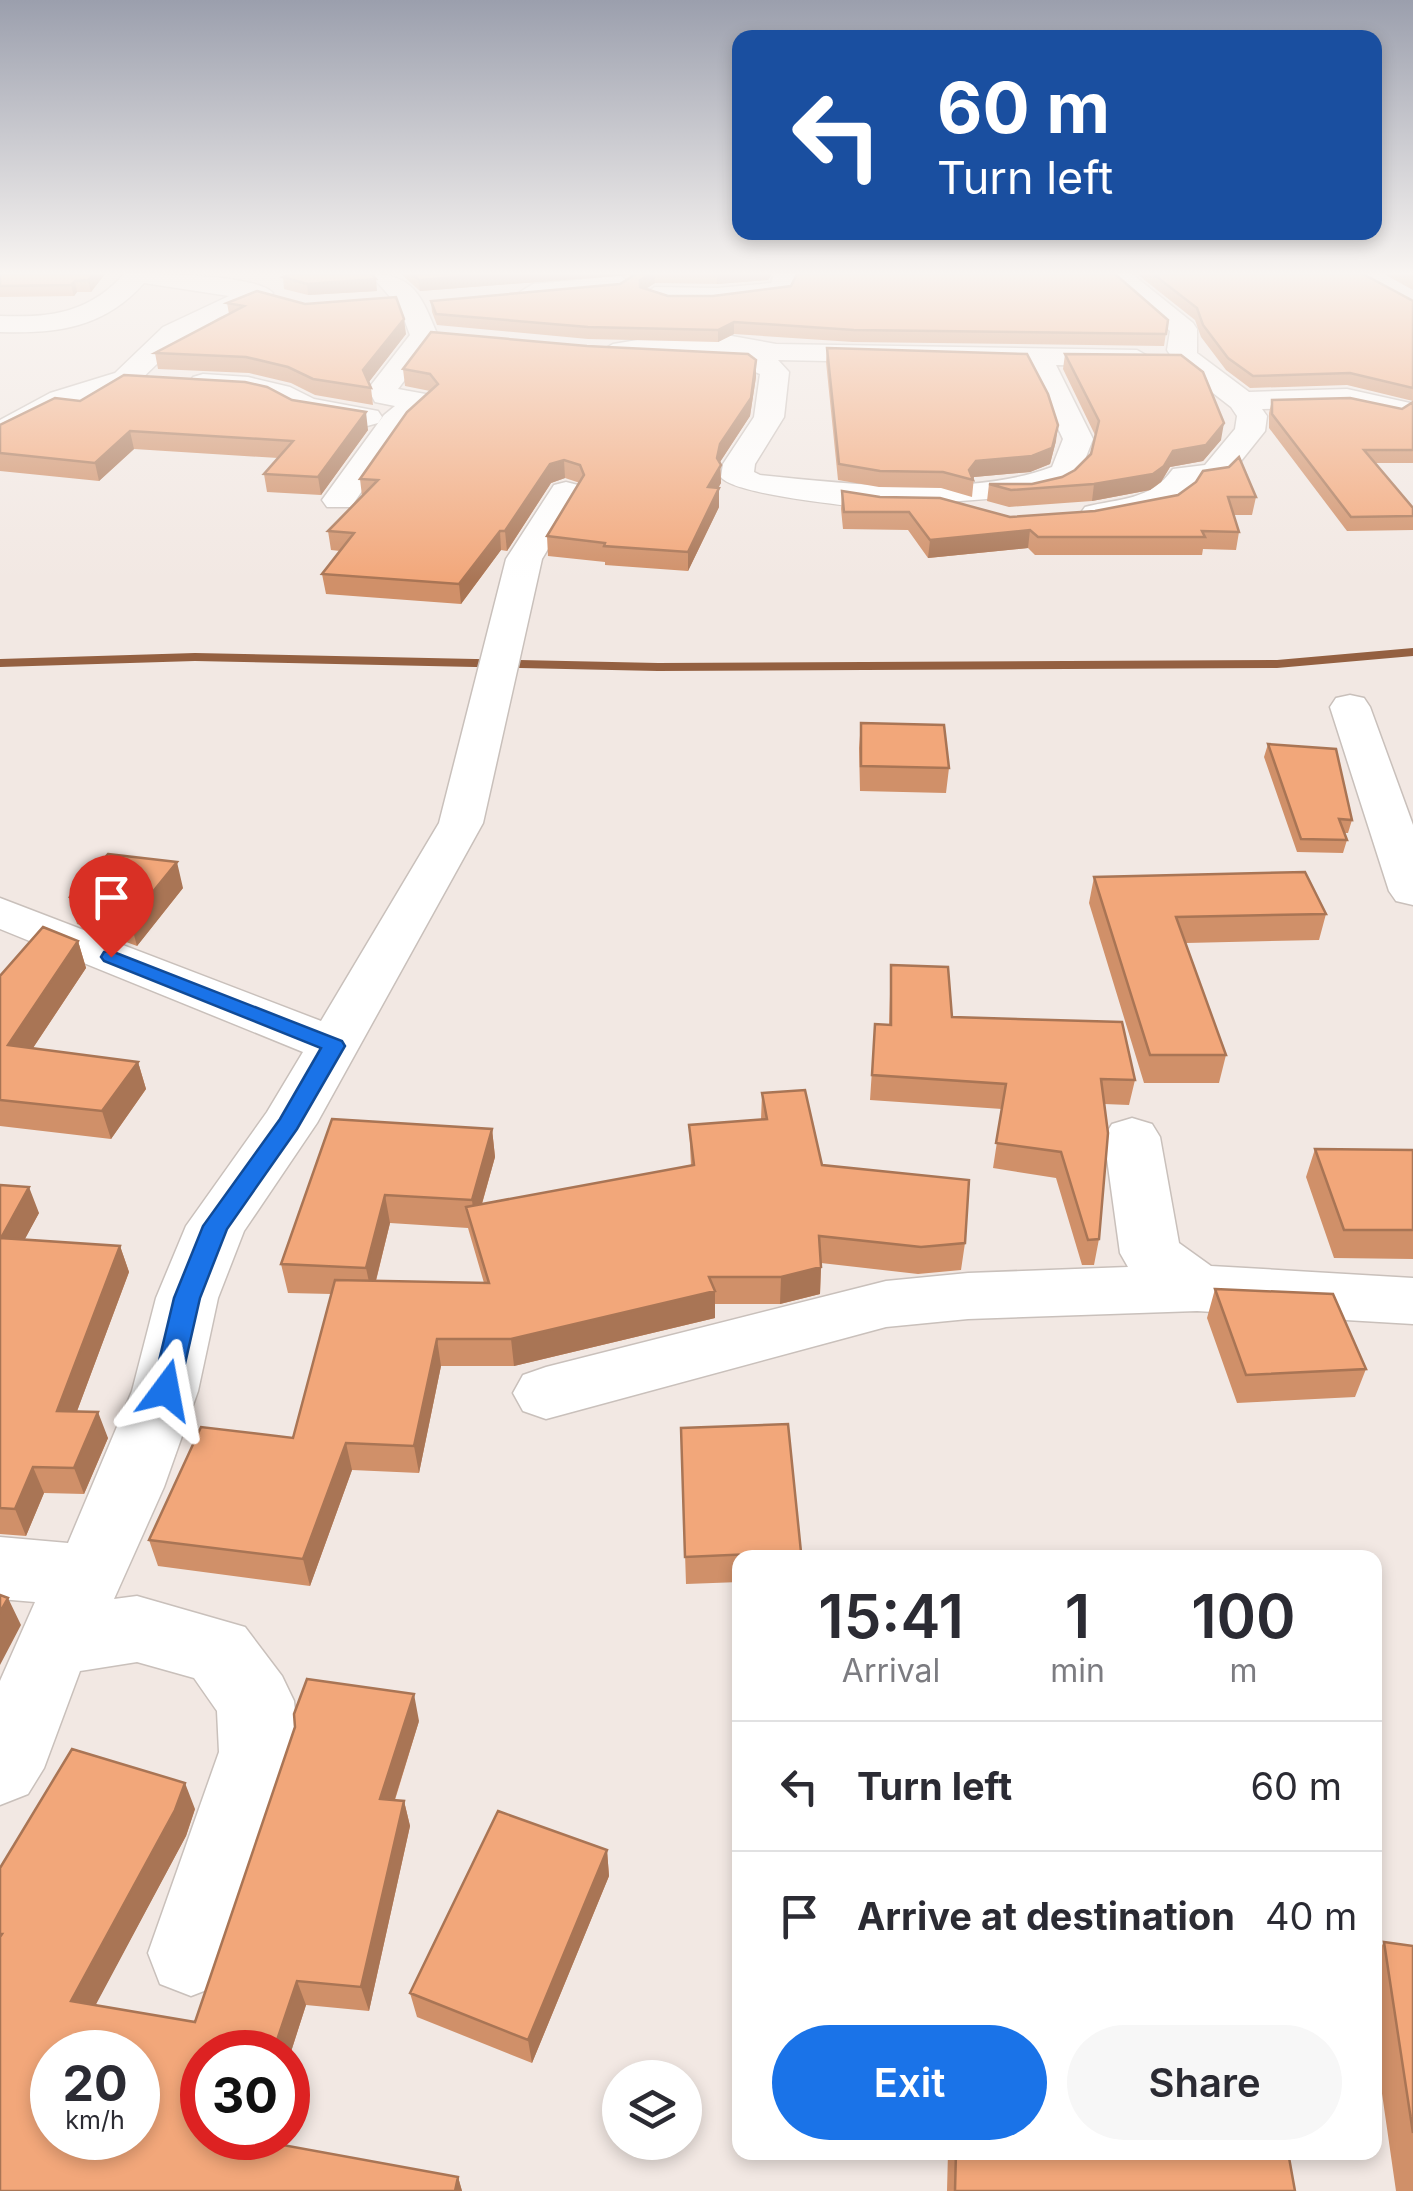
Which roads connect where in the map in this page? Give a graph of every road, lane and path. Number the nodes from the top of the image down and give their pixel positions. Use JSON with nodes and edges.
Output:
{"nodes":[{"id":1,"x":128,"y":376,"type":"edge"},
{"id":2,"x":393,"y":376,"type":"edge"},
{"id":3,"x":774,"y":376,"type":"edge"},
{"id":4,"x":1048,"y":376,"type":"edge"},
{"id":5,"x":1210,"y":376,"type":"edge"},
{"id":6,"x":126,"y":379,"type":"junction"},
{"id":7,"x":0,"y":397,"type":"edge"},
{"id":8,"x":60,"y":399,"type":"junction"},
{"id":9,"x":1242,"y":401,"type":"junction"},
{"id":10,"x":1399,"y":409,"type":"edge"},
{"id":11,"x":395,"y":421,"type":"junction"},
{"id":12,"x":0,"y":432,"type":"edge"},
{"id":13,"x":566,"y":492,"type":"dead end"},
{"id":14,"x":835,"y":494,"type":"junction"},
{"id":15,"x":340,"y":500,"type":"dead end"},
{"id":16,"x":1064,"y":515,"type":"edge"},
{"id":17,"x":1008,"y":521,"type":"edge"},
{"id":18,"x":1350,"y":707,"type":"dead end"},
{"id":19,"x":1413,"y":890,"type":"edge"},
{"id":20,"x":0,"y":912,"type":"edge"},
{"id":21,"x":334,"y":1046,"type":"junction"},
{"id":22,"x":1132,"y":1137,"type":"dead end"},
{"id":23,"x":1197,"y":1288,"type":"junction"},
{"id":24,"x":1413,"y":1301,"type":"edge"},
{"id":25,"x":546,"y":1393,"type":"dead end"},
{"id":26,"x":0,"y":1568,"type":"edge"},
{"id":27,"x":71,"y":1609,"type":"junction"},
{"id":28,"x":0,"y":1767,"type":"edge"},
{"id":29,"x":191,"y":1953,"type":"dead end"}],
"edges":[{"from":1,"to":6,"type":"street"},
{"from":2,"to":11,"type":"street"},
{"from":3,"to":14,"type":"street"},
{"from":4,"to":14,"type":"street"},
{"from":5,"to":9,"type":"street"},
{"from":6,"to":8,"type":"street"},
{"from":6,"to":11,"type":"street"},
{"from":7,"to":8,"type":"street"},
{"from":8,"to":12,"type":"street"},
{"from":9,"to":10,"type":"street"},
{"from":9,"to":16,"type":"street"},
{"from":11,"to":15,"type":"street"},
{"from":13,"to":21,"type":"street"},
{"from":14,"to":17,"type":"street"},
{"from":18,"to":19,"type":"street"},
{"from":20,"to":21,"type":"street"},
{"from":21,"to":27,"type":"street"},
{"from":22,"to":23,"type":"street"},
{"from":23,"to":24,"type":"street"},
{"from":23,"to":25,"type":"street"},
{"from":26,"to":27,"type":"street"},
{"from":27,"to":28,"type":"street"},
{"from":27,"to":29,"type":"street"}]}
